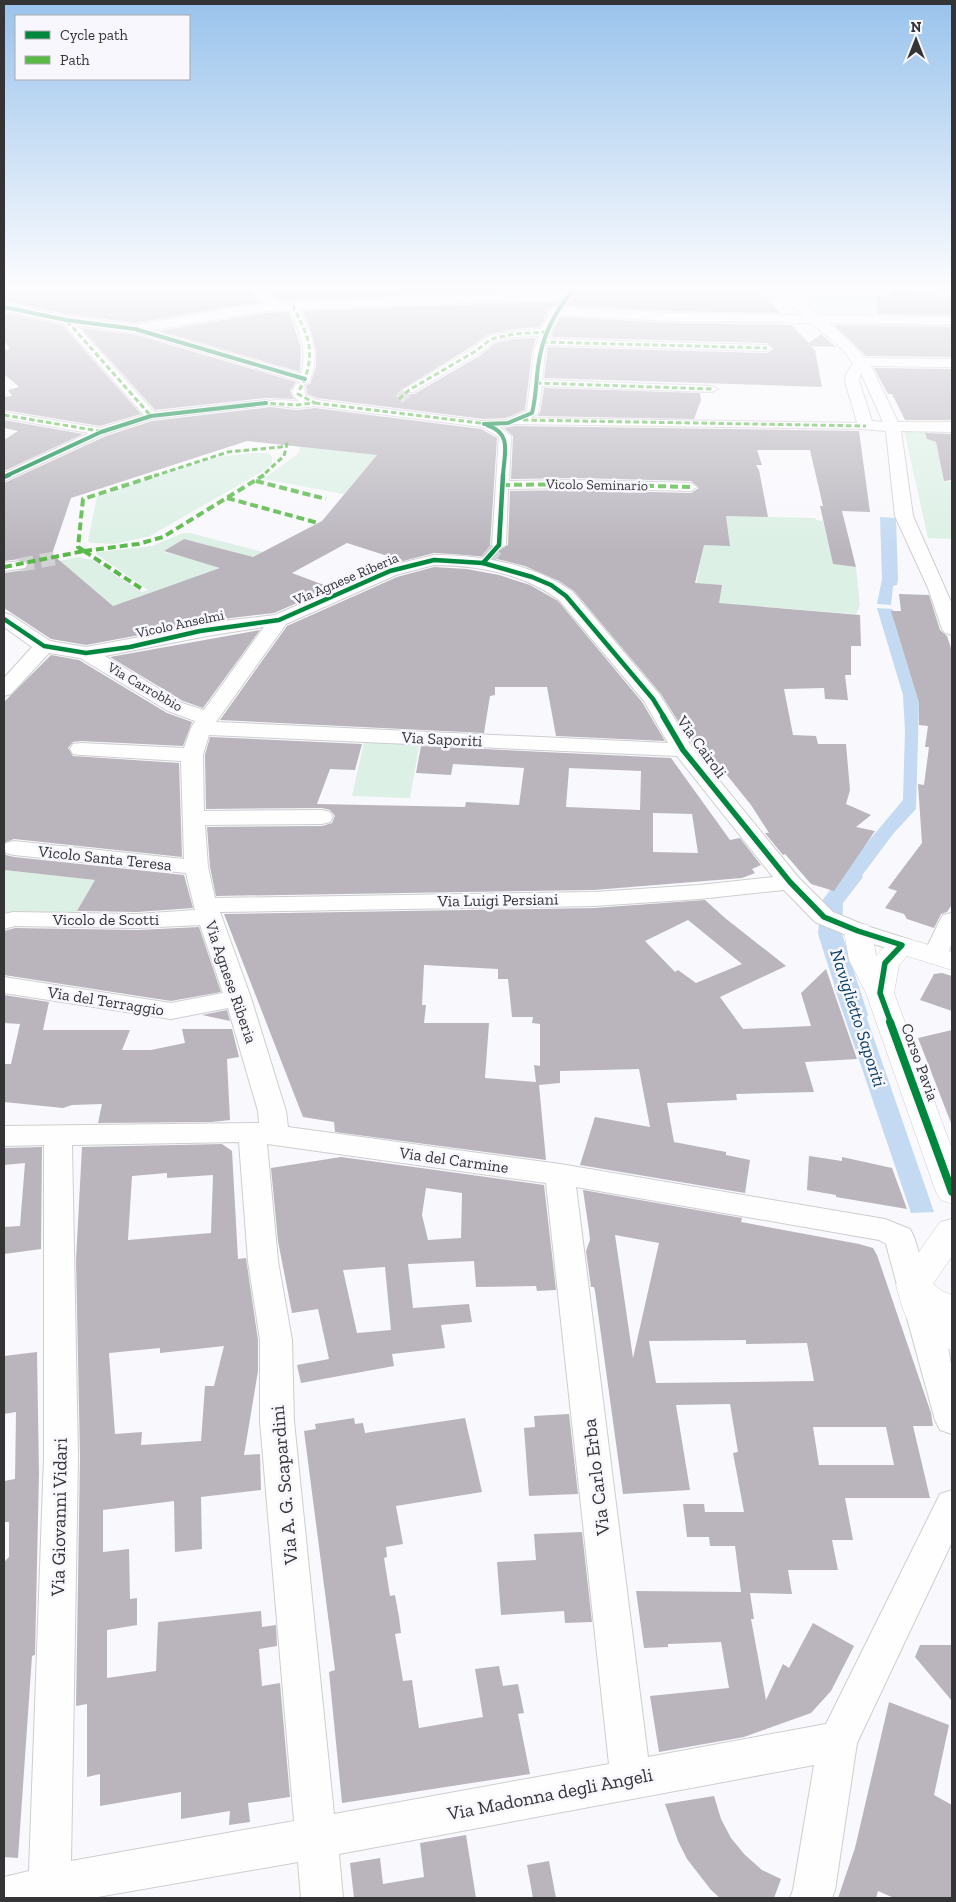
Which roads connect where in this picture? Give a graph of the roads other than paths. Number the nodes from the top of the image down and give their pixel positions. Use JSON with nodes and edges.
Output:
{"nodes":[{"id":1,"x":114,"y":374,"type":"edge"},
{"id":2,"x":276,"y":374,"type":"edge"},
{"id":3,"x":305,"y":374,"type":"edge"},
{"id":4,"x":437,"y":374,"type":"edge"},
{"id":5,"x":537,"y":374,"type":"edge"},
{"id":6,"x":854,"y":374,"type":"edge"},
{"id":7,"x":868,"y":374,"type":"edge"},
{"id":8,"x":303,"y":382,"type":"junction"},
{"id":9,"x":536,"y":383,"type":"junction"},
{"id":10,"x":712,"y":389,"type":"dead end"},
{"id":11,"x":409,"y":390,"type":"tunnel mouth"},
{"id":12,"x":270,"y":403,"type":"joint"},
{"id":13,"x":315,"y":403,"type":"junction"},
{"id":14,"x":4,"y":415,"type":"edge"},
{"id":15,"x":151,"y":416,"type":"junction"},
{"id":16,"x":517,"y":420,"type":"junction"},
{"id":17,"x":484,"y":424,"type":"junction"},
{"id":18,"x":866,"y":426,"type":"junction"},
{"id":19,"x":892,"y":427,"type":"junction"},
{"id":20,"x":952,"y":427,"type":"edge"},
{"id":21,"x":101,"y":432,"type":"junction"},
{"id":22,"x":504,"y":444,"type":"joint"},
{"id":23,"x":4,"y":477,"type":"edge"},
{"id":24,"x":502,"y":485,"type":"junction"},
{"id":25,"x":691,"y":486,"type":"dead end"},
{"id":26,"x":499,"y":545,"type":"tunnel mouth"},
{"id":27,"x":485,"y":562,"type":"joint"},
{"id":28,"x":20,"y":565,"type":"tunnel mouth"},
{"id":29,"x":4,"y":567,"type":"edge"},
{"id":30,"x":945,"y":589,"type":"edge"},
{"id":31,"x":4,"y":619,"type":"edge"},
{"id":32,"x":279,"y":620,"type":"junction"},
{"id":33,"x":952,"y":629,"type":"edge"},
{"id":34,"x":44,"y":646,"type":"junction"},
{"id":35,"x":86,"y":653,"type":"junction"},
{"id":36,"x":4,"y":690,"type":"edge"},
{"id":37,"x":204,"y":723,"type":"junction"},
{"id":38,"x":80,"y":749,"type":"dead end"},
{"id":39,"x":683,"y":750,"type":"junction"},
{"id":40,"x":192,"y":755,"type":"junction"},
{"id":41,"x":322,"y":817,"type":"dead end"},
{"id":42,"x":193,"y":818,"type":"junction"},
{"id":43,"x":14,"y":848,"type":"dead end"},
{"id":44,"x":196,"y":867,"type":"junction"},
{"id":45,"x":790,"y":882,"type":"junction"},
{"id":46,"x":207,"y":911,"type":"junction"},
{"id":47,"x":952,"y":920,"type":"edge"},
{"id":48,"x":4,"y":922,"type":"edge"},
{"id":49,"x":840,"y":924,"type":"junction"},
{"id":50,"x":902,"y":945,"type":"junction"},
{"id":51,"x":944,"y":958,"type":"edge"},
{"id":52,"x":4,"y":985,"type":"edge"},
{"id":53,"x":880,"y":993,"type":"junction"},
{"id":54,"x":238,"y":998,"type":"junction"},
{"id":55,"x":264,"y":1133,"type":"junction"},
{"id":56,"x":4,"y":1136,"type":"edge"},
{"id":57,"x":58,"y":1136,"type":"junction"},
{"id":58,"x":560,"y":1174,"type":"junction"},
{"id":59,"x":952,"y":1192,"type":"edge"},
{"id":60,"x":949,"y":1239,"type":"edge"},
{"id":61,"x":913,"y":1285,"type":"junction"},
{"id":62,"x":937,"y":1313,"type":"edge"},
{"id":63,"x":952,"y":1336,"type":"edge"},
{"id":64,"x":952,"y":1420,"type":"edge"},
{"id":65,"x":952,"y":1505,"type":"edge"},
{"id":66,"x":838,"y":1740,"type":"junction"},
{"id":67,"x":631,"y":1779,"type":"junction"},
{"id":68,"x":316,"y":1838,"type":"junction"},
{"id":69,"x":49,"y":1892,"type":"edge"},
{"id":70,"x":5,"y":1898,"type":"edge"},
{"id":71,"x":322,"y":1898,"type":"edge"},
{"id":72,"x":811,"y":1898,"type":"edge"}],
"edges":[{"from":1,"to":15,"type":"street"},
{"from":2,"to":8,"type":"street"},
{"from":3,"to":8,"type":"street"},
{"from":4,"to":11,"type":"street"},
{"from":5,"to":9,"type":"street"},
{"from":6,"to":18,"type":"street"},
{"from":7,"to":19,"type":"street"},
{"from":8,"to":13,"type":"street"},
{"from":9,"to":10,"type":"street"},
{"from":9,"to":16,"type":"street"},
{"from":12,"to":13,"type":"street"},
{"from":12,"to":15,"type":"street"},
{"from":13,"to":17,"type":"street"},
{"from":14,"to":21,"type":"street"},
{"from":15,"to":21,"type":"street"},
{"from":16,"to":17,"type":"street"},
{"from":16,"to":18,"type":"street"},
{"from":17,"to":22,"type":"street"},
{"from":18,"to":19,"type":"street"},
{"from":19,"to":20,"type":"street"},
{"from":19,"to":30,"type":"street"},
{"from":21,"to":23,"type":"street"},
{"from":22,"to":24,"type":"street"},
{"from":24,"to":25,"type":"street","name":"Vicolo Seminario"},
{"from":24,"to":26,"type":"street"},
{"from":27,"to":32,"type":"street","name":"Via Agnese Riberia"},
{"from":27,"to":39,"type":"street","name":"Via Cairoli"},
{"from":28,"to":29,"type":"street"},
{"from":30,"to":33,"type":"street"},
{"from":31,"to":34,"type":"street","name":"Via Carrobbio"},
{"from":32,"to":35,"type":"street","name":"Vicolo Anselmi"},
{"from":32,"to":37,"type":"street","name":"Via Agnese Riberia"},
{"from":34,"to":35,"type":"street","name":"Via Carrobbio"},
{"from":34,"to":36,"type":"street"},
{"from":35,"to":37,"type":"street","name":"Via Carrobbio"},
{"from":37,"to":39,"type":"street","name":"Via Saporiti"},
{"from":37,"to":40,"type":"street","name":"Via Agnese Riberia"},
{"from":38,"to":40,"type":"street"},
{"from":39,"to":45,"type":"street","name":"Via Cairoli"},
{"from":40,"to":42,"type":"street","name":"Via Agnese Riberia"},
{"from":41,"to":42,"type":"street"},
{"from":42,"to":44,"type":"street","name":"Via Agnese Riberia"},
{"from":43,"to":44,"type":"street","name":"Vicolo Santa Teresa"},
{"from":44,"to":46,"type":"street","name":"Via Agnese Riberia"},
{"from":45,"to":46,"type":"street","name":"Via Luigi Persiani"},
{"from":45,"to":49,"type":"street","name":"Via Cairoli"},
{"from":46,"to":48,"type":"street","name":"Vicolo de Scotti"},
{"from":46,"to":54,"type":"street","name":"Via Agnese Riberia"},
{"from":47,"to":51,"type":"street"},
{"from":49,"to":50,"type":"street","name":"Via Cairoli"},
{"from":49,"to":53,"type":"street","name":"Corso Pavia"},
{"from":50,"to":51,"type":"street","name":"Via Cairoli"},
{"from":50,"to":53,"type":"street","name":"Corso Pavia"},
{"from":52,"to":54,"type":"street","name":"Via del Terraggio"},
{"from":53,"to":59,"type":"street","name":"Corso Pavia"},
{"from":54,"to":55,"type":"street","name":"Via Agnese Riberia"},
{"from":55,"to":57,"type":"street","name":"Via del Carmine"},
{"from":55,"to":58,"type":"street","name":"Via del Carmine"},
{"from":55,"to":68,"type":"street","name":"Via A. G. Scapardini"},
{"from":56,"to":57,"type":"street","name":"Via del Carmine"},
{"from":57,"to":69,"type":"street","name":"Via Giovanni Vidari"},
{"from":58,"to":61,"type":"street","name":"Via del Carmine"},
{"from":58,"to":67,"type":"street","name":"Via Carlo Erba"},
{"from":60,"to":61,"type":"street"},
{"from":61,"to":62,"type":"street"},
{"from":62,"to":63,"type":"street"},
{"from":62,"to":64,"type":"street"},
{"from":65,"to":66,"type":"street"},
{"from":66,"to":67,"type":"street","name":"Via Madonna degli Angeli"},
{"from":66,"to":72,"type":"street"},
{"from":67,"to":68,"type":"street","name":"Via Madonna degli Angeli"},
{"from":68,"to":69,"type":"street","name":"Via Madonna degli Angeli"},
{"from":68,"to":71,"type":"street","name":"Via A. G. Scapardini"},
{"from":69,"to":70,"type":"street","name":"Via Madonna degli Angeli"}]}
